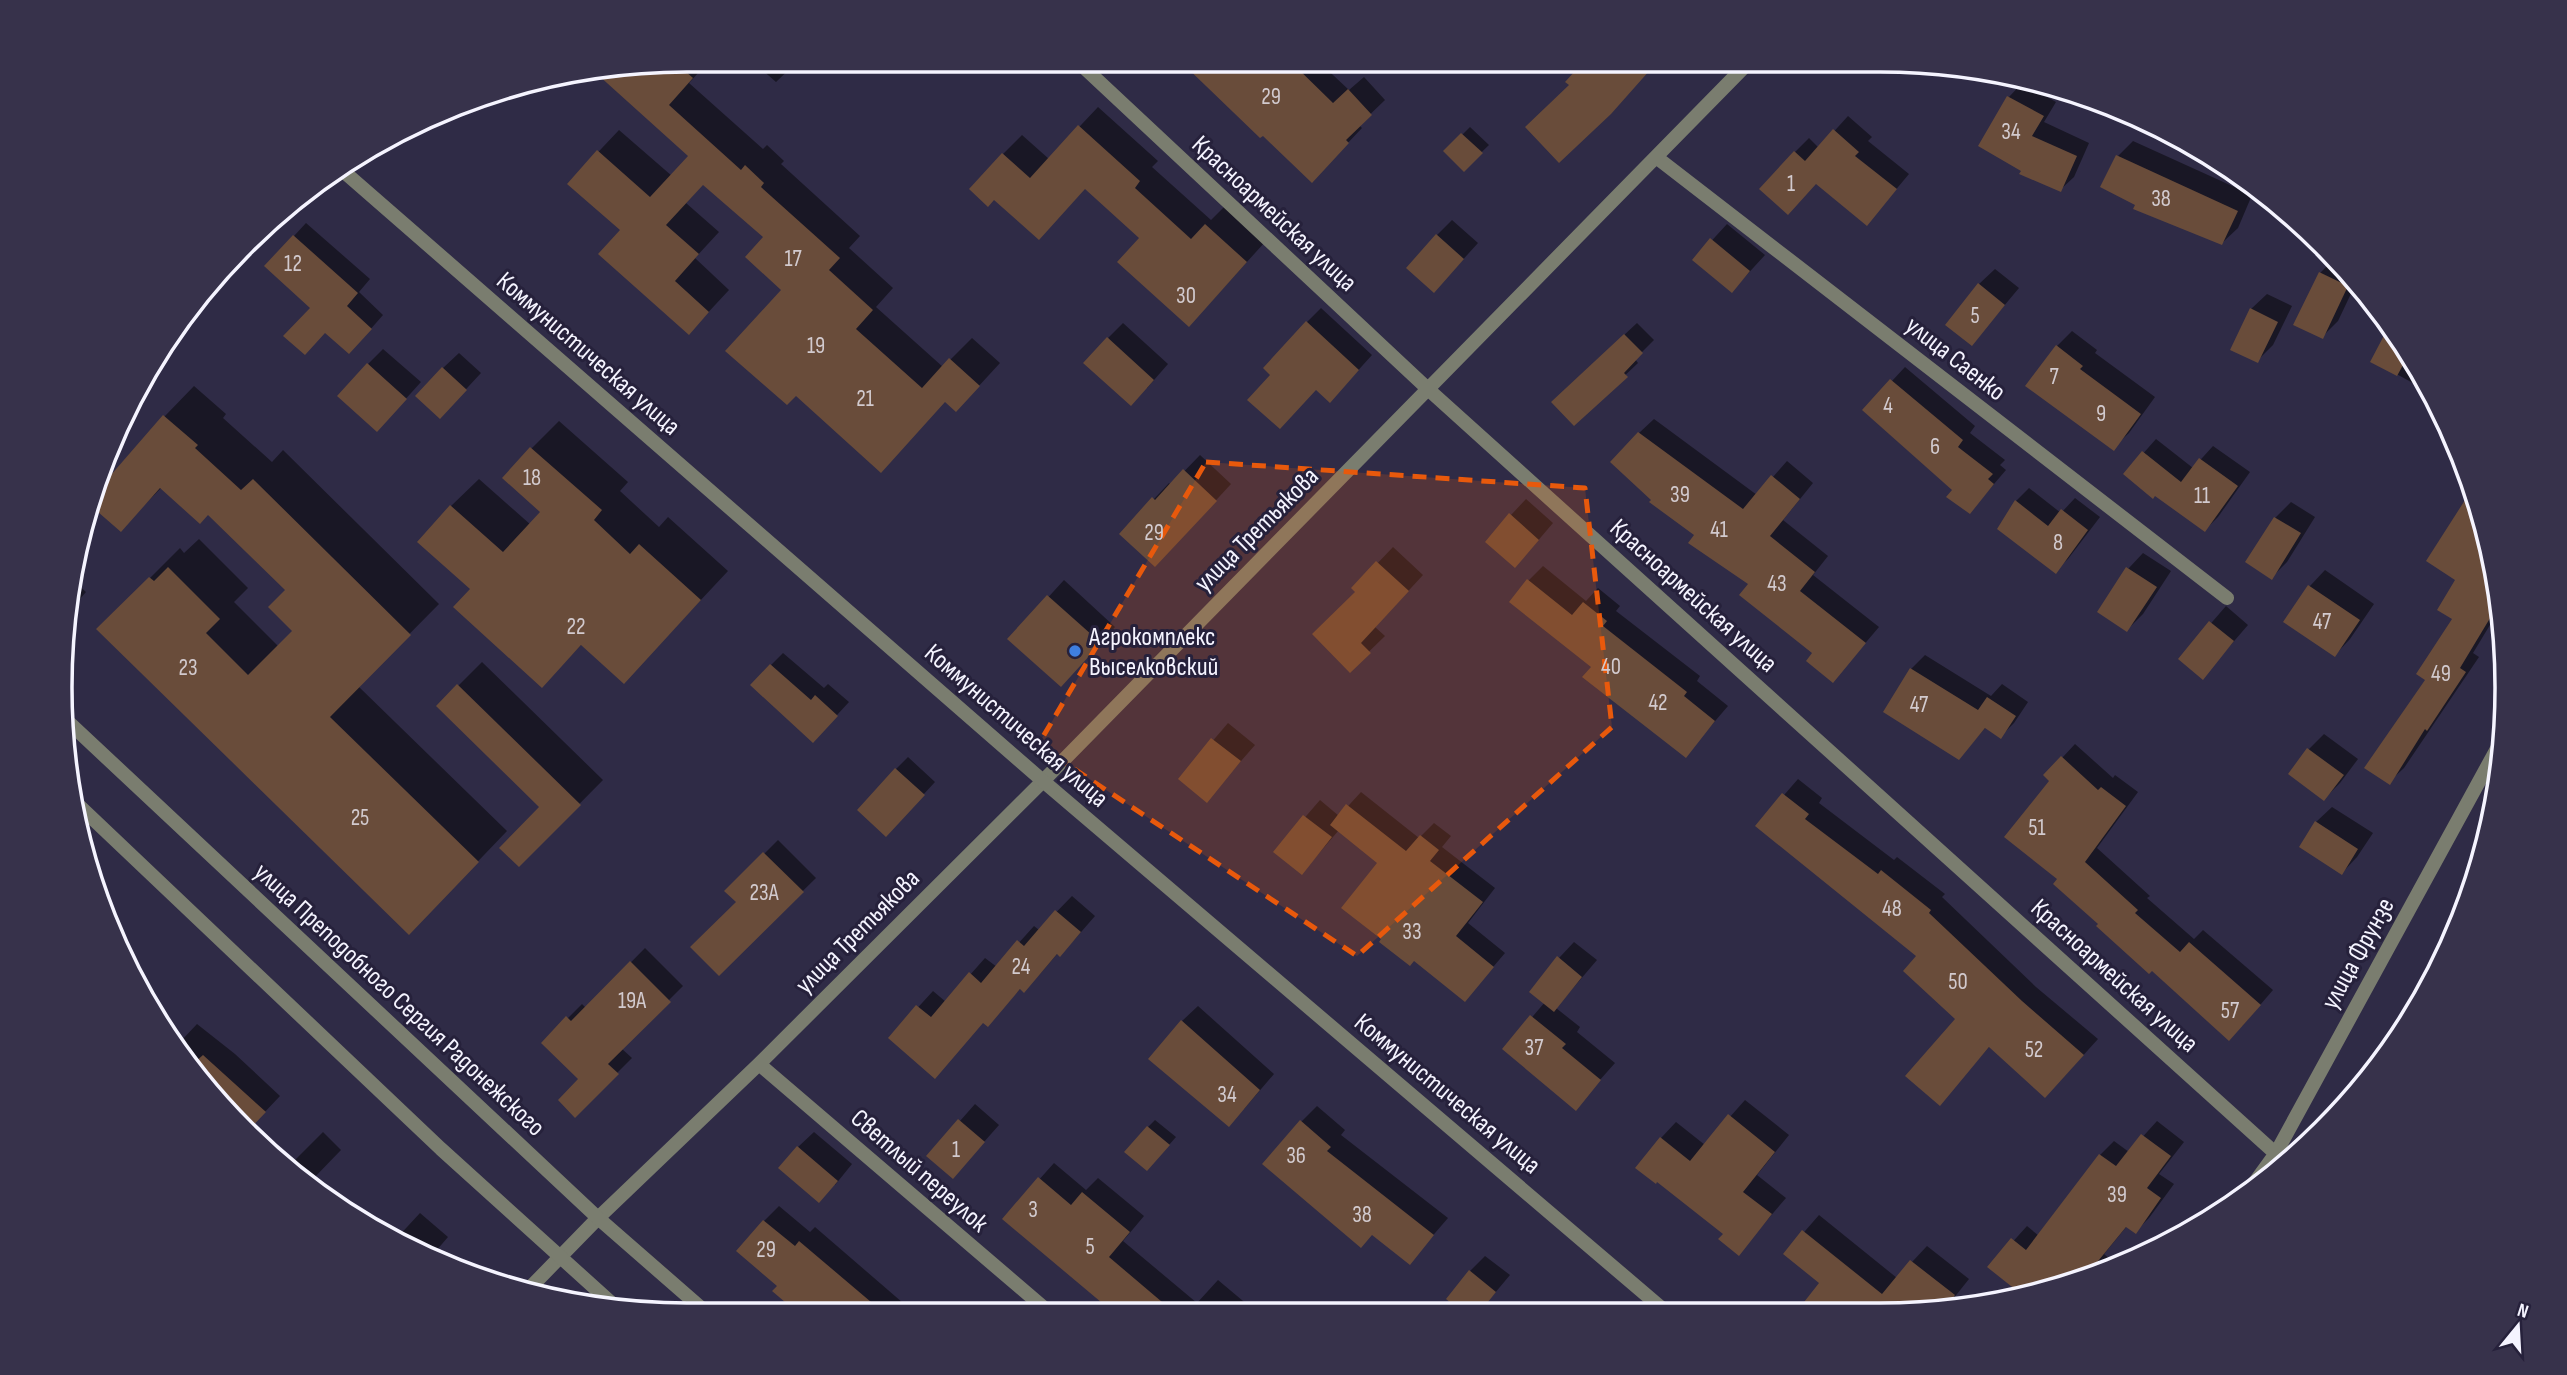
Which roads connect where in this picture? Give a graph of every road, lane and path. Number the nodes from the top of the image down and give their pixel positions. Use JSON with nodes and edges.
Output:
{"nodes":[{"id":1,"x":1089,"y":72,"type":"edge"},
{"id":2,"x":1739,"y":72,"type":"edge"},
{"id":3,"x":1656,"y":157,"type":"junction"},
{"id":4,"x":347,"y":175,"type":"edge"},
{"id":5,"x":1428,"y":389,"type":"junction"},
{"id":6,"x":2227,"y":598,"type":"dead end"},
{"id":7,"x":73,"y":726,"type":"edge"},
{"id":8,"x":2491,"y":761,"type":"edge"},
{"id":9,"x":1043,"y":781,"type":"junction"},
{"id":10,"x":85,"y":811,"type":"edge"},
{"id":11,"x":759,"y":1063,"type":"junction"},
{"id":12,"x":2283,"y":1152,"type":"edge"},
{"id":13,"x":2278,"y":1156,"type":"edge"},
{"id":14,"x":598,"y":1218,"type":"junction"},
{"id":15,"x":560,"y":1259,"type":"junction"},
{"id":16,"x":535,"y":1284,"type":"edge"},
{"id":17,"x":604,"y":1297,"type":"edge"},
{"id":18,"x":695,"y":1303,"type":"edge"},
{"id":19,"x":1038,"y":1303,"type":"edge"},
{"id":20,"x":1656,"y":1303,"type":"edge"}],
"edges":[{"from":1,"to":5,"type":"street","name":"Красноармейская улица"},
{"from":2,"to":3,"type":"street","name":"улица Третьякова"},
{"from":3,"to":5,"type":"street","name":"улица Третьякова"},
{"from":3,"to":6,"type":"street","name":"улица Саенко"},
{"from":4,"to":9,"type":"street","name":"Коммунистическая улица"},
{"from":5,"to":9,"type":"street","name":"улица Третьякова"},
{"from":5,"to":13,"type":"street","name":"Красноармейская улица"},
{"from":7,"to":14,"type":"street","name":"улица Преподобного Сергия Радонежского"},
{"from":8,"to":12,"type":"street","name":"улица Фрунзе"},
{"from":9,"to":11,"type":"street","name":"улица Третьякова"},
{"from":9,"to":20,"type":"street","name":"Коммунистическая улица"},
{"from":10,"to":15,"type":"street"},
{"from":11,"to":14,"type":"street","name":"улица Третьякова"},
{"from":11,"to":19,"type":"street","name":"Светлый переулок"},
{"from":14,"to":15,"type":"street","name":"улица Третьякова"},
{"from":14,"to":18,"type":"street","name":"улица Преподобного Сергия Радонежского"},
{"from":15,"to":16,"type":"street","name":"улица Третьякова"},
{"from":15,"to":17,"type":"street"}]}
